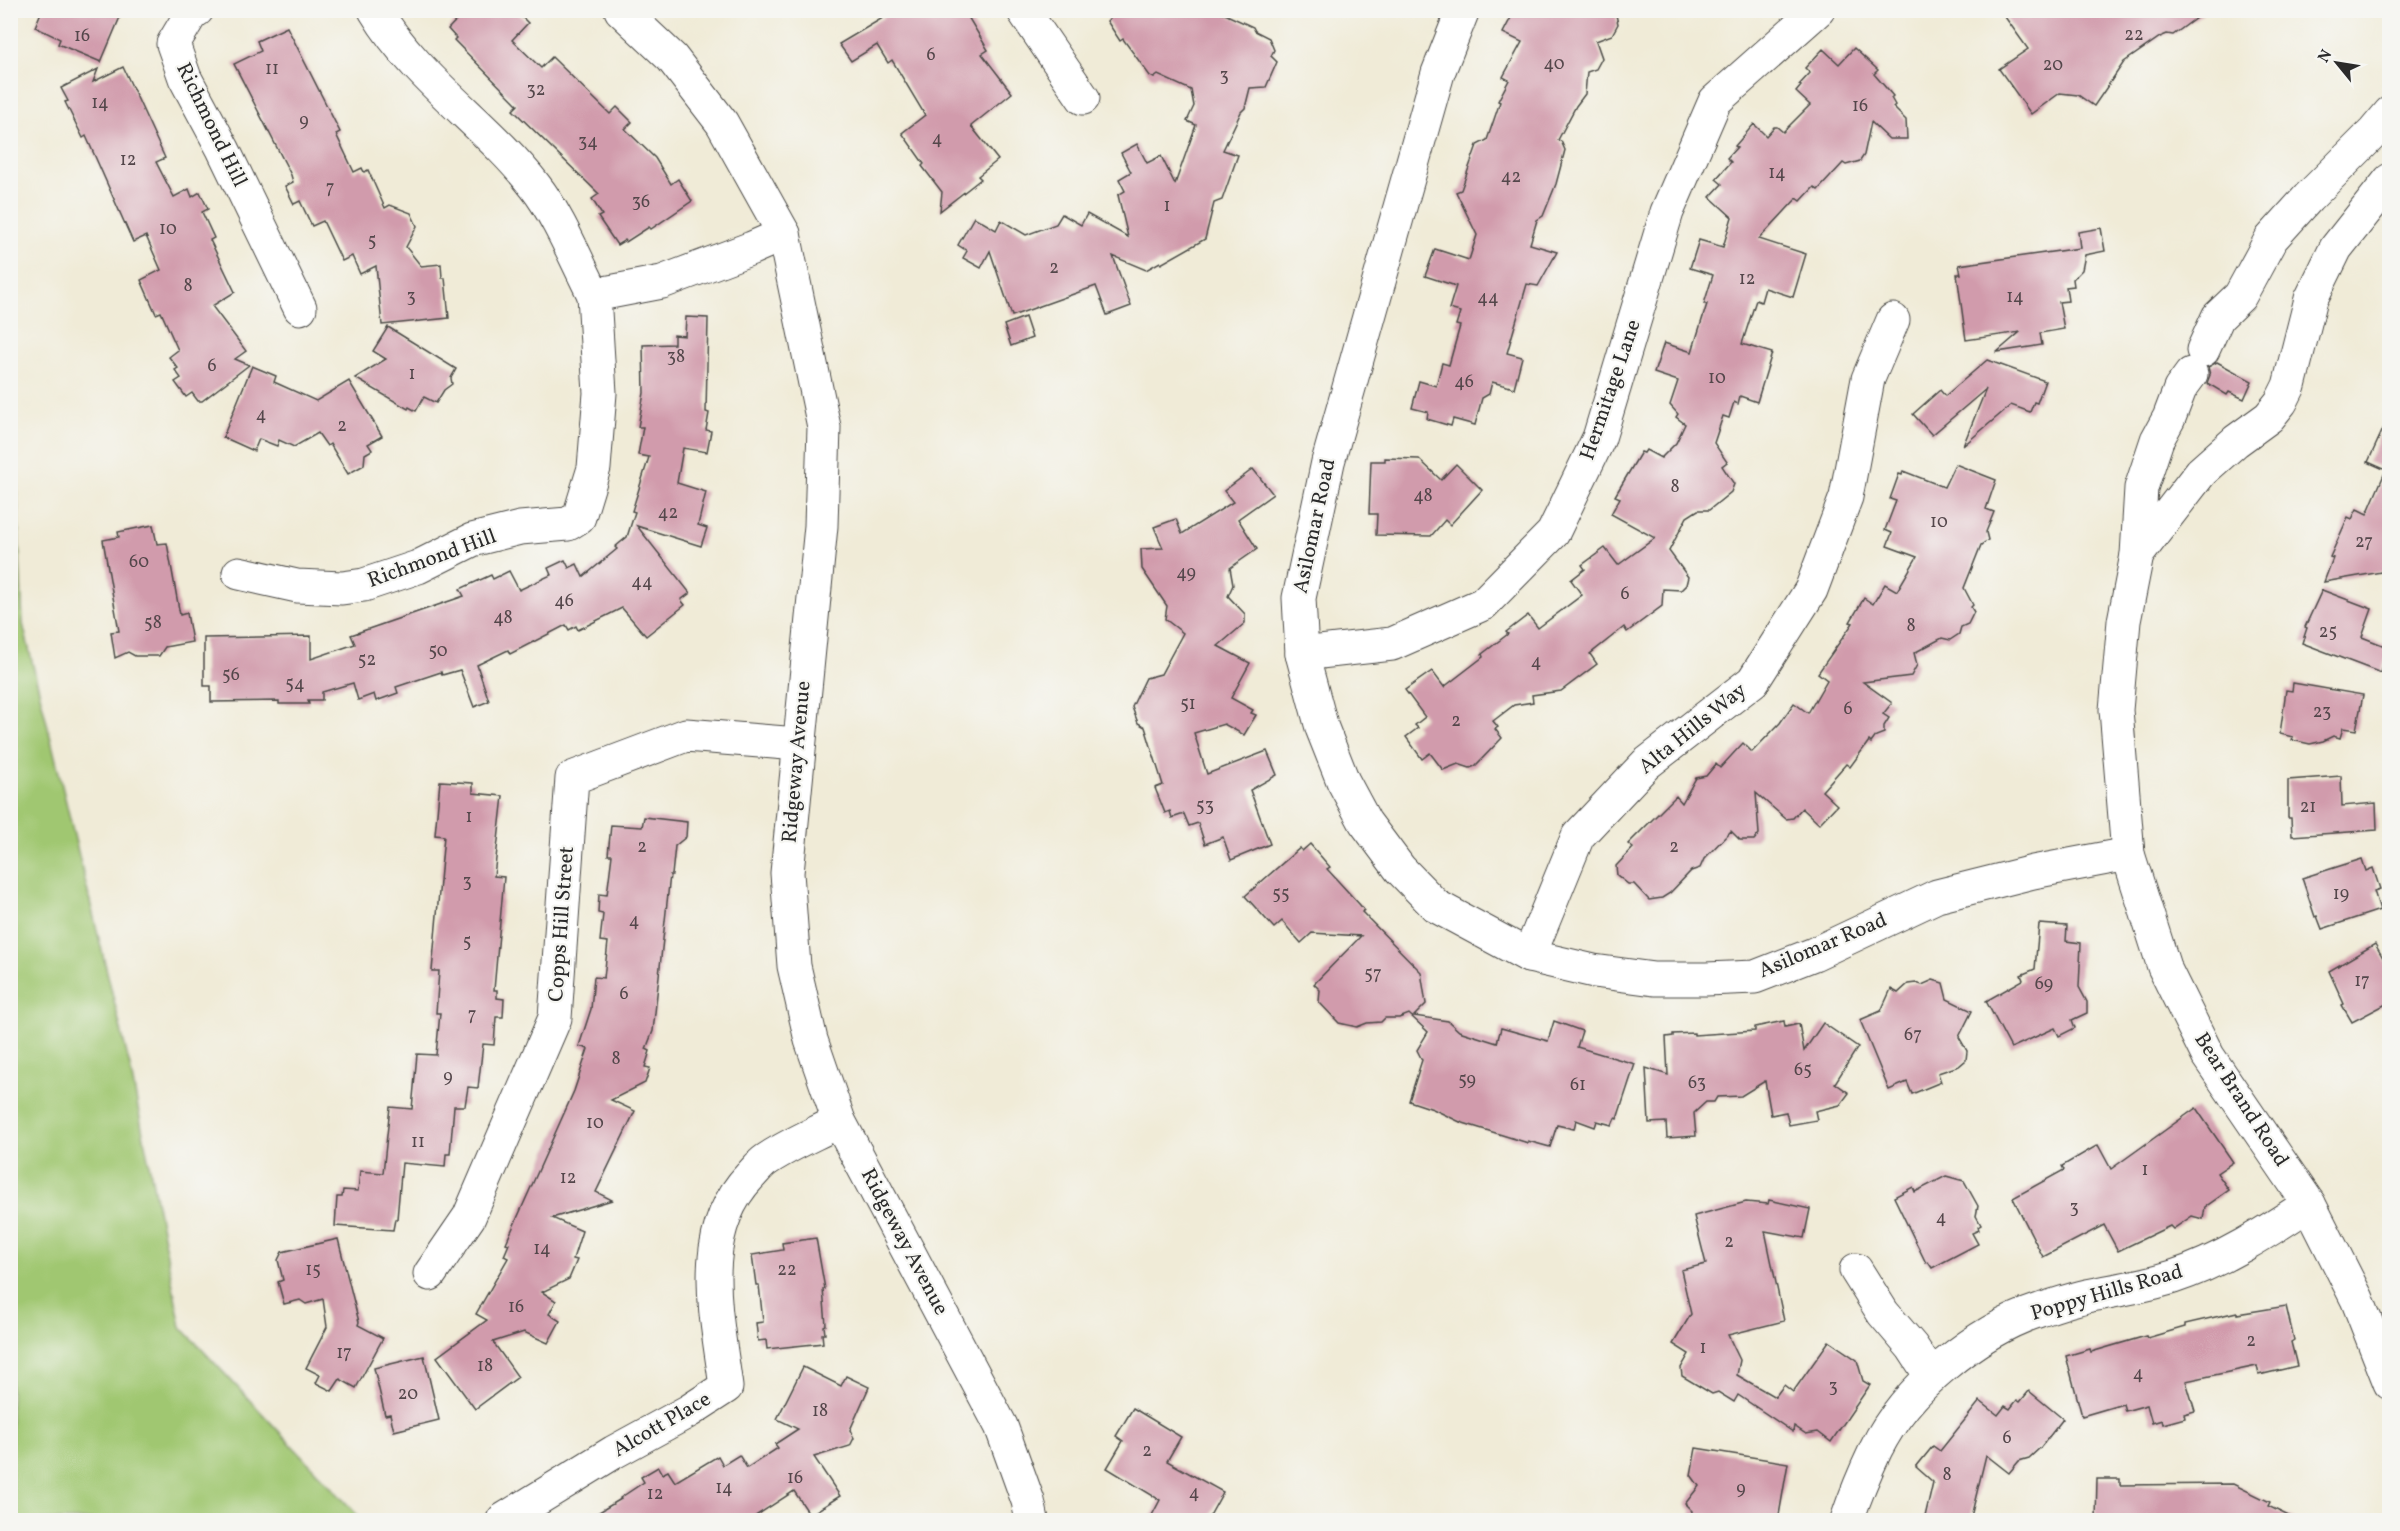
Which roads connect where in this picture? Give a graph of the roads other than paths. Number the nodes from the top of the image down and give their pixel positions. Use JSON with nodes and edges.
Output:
{"nodes":[{"id":1,"x":197,"y":10,"type":"edge"},
{"id":2,"x":375,"y":10,"type":"edge"},
{"id":3,"x":621,"y":10,"type":"edge"},
{"id":4,"x":1023,"y":10,"type":"edge"},
{"id":5,"x":1463,"y":10,"type":"edge"},
{"id":6,"x":1818,"y":10,"type":"edge"},
{"id":7,"x":1083,"y":98,"type":"dead end"},
{"id":8,"x":2390,"y":113,"type":"edge"},
{"id":9,"x":2390,"y":180,"type":"edge"},
{"id":10,"x":784,"y":234,"type":"junction"},
{"id":11,"x":594,"y":295,"type":"junction"},
{"id":12,"x":300,"y":308,"type":"dead end"},
{"id":13,"x":1893,"y":320,"type":"dead end"},
{"id":14,"x":2138,"y":555,"type":"junction"},
{"id":15,"x":239,"y":573,"type":"dead end"},
{"id":16,"x":1302,"y":654,"type":"junction"},
{"id":17,"x":798,"y":744,"type":"junction"},
{"id":18,"x":2128,"y":854,"type":"junction"},
{"id":19,"x":1529,"y":956,"type":"junction"},
{"id":20,"x":839,"y":1121,"type":"junction"},
{"id":21,"x":2309,"y":1204,"type":"junction"},
{"id":22,"x":1856,"y":1270,"type":"dead end"},
{"id":23,"x":430,"y":1274,"type":"dead end"},
{"id":24,"x":1931,"y":1376,"type":"junction"},
{"id":25,"x":2390,"y":1383,"type":"edge"},
{"id":26,"x":503,"y":1521,"type":"edge"},
{"id":27,"x":1032,"y":1521,"type":"edge"},
{"id":28,"x":1847,"y":1521,"type":"edge"}],
"edges":[{"from":1,"to":12,"type":"street","name":"Richmond Hill"},
{"from":2,"to":11,"type":"street","name":"Richmond Hill"},
{"from":3,"to":10,"type":"street","name":"Ridgeway Avenue"},
{"from":4,"to":7,"type":"street"},
{"from":5,"to":16,"type":"street","name":"Asilomar Road"},
{"from":6,"to":16,"type":"street","name":"Hermitage Lane"},
{"from":8,"to":14,"type":"street","name":"Bear Brand Road"},
{"from":9,"to":14,"type":"street","name":"Bear Brand Road"},
{"from":10,"to":11,"type":"street"},
{"from":10,"to":17,"type":"street","name":"Ridgeway Avenue"},
{"from":11,"to":15,"type":"street","name":"Richmond Hill"},
{"from":13,"to":19,"type":"street","name":"Alta Hills Way"},
{"from":14,"to":18,"type":"street","name":"Bear Brand Road"},
{"from":16,"to":19,"type":"street","name":"Asilomar Road"},
{"from":17,"to":20,"type":"street","name":"Ridgeway Avenue"},
{"from":17,"to":23,"type":"street","name":"Copps Hill Street"},
{"from":18,"to":19,"type":"street","name":"Asilomar Road"},
{"from":18,"to":21,"type":"street","name":"Bear Brand Road"},
{"from":20,"to":26,"type":"street","name":"Alcott Place"},
{"from":20,"to":27,"type":"street","name":"Ridgeway Avenue"},
{"from":21,"to":24,"type":"street","name":"Poppy Hills Road"},
{"from":21,"to":25,"type":"street","name":"Bear Brand Road"},
{"from":22,"to":24,"type":"street"},
{"from":24,"to":28,"type":"street","name":"Poppy Hills Road"}]}
